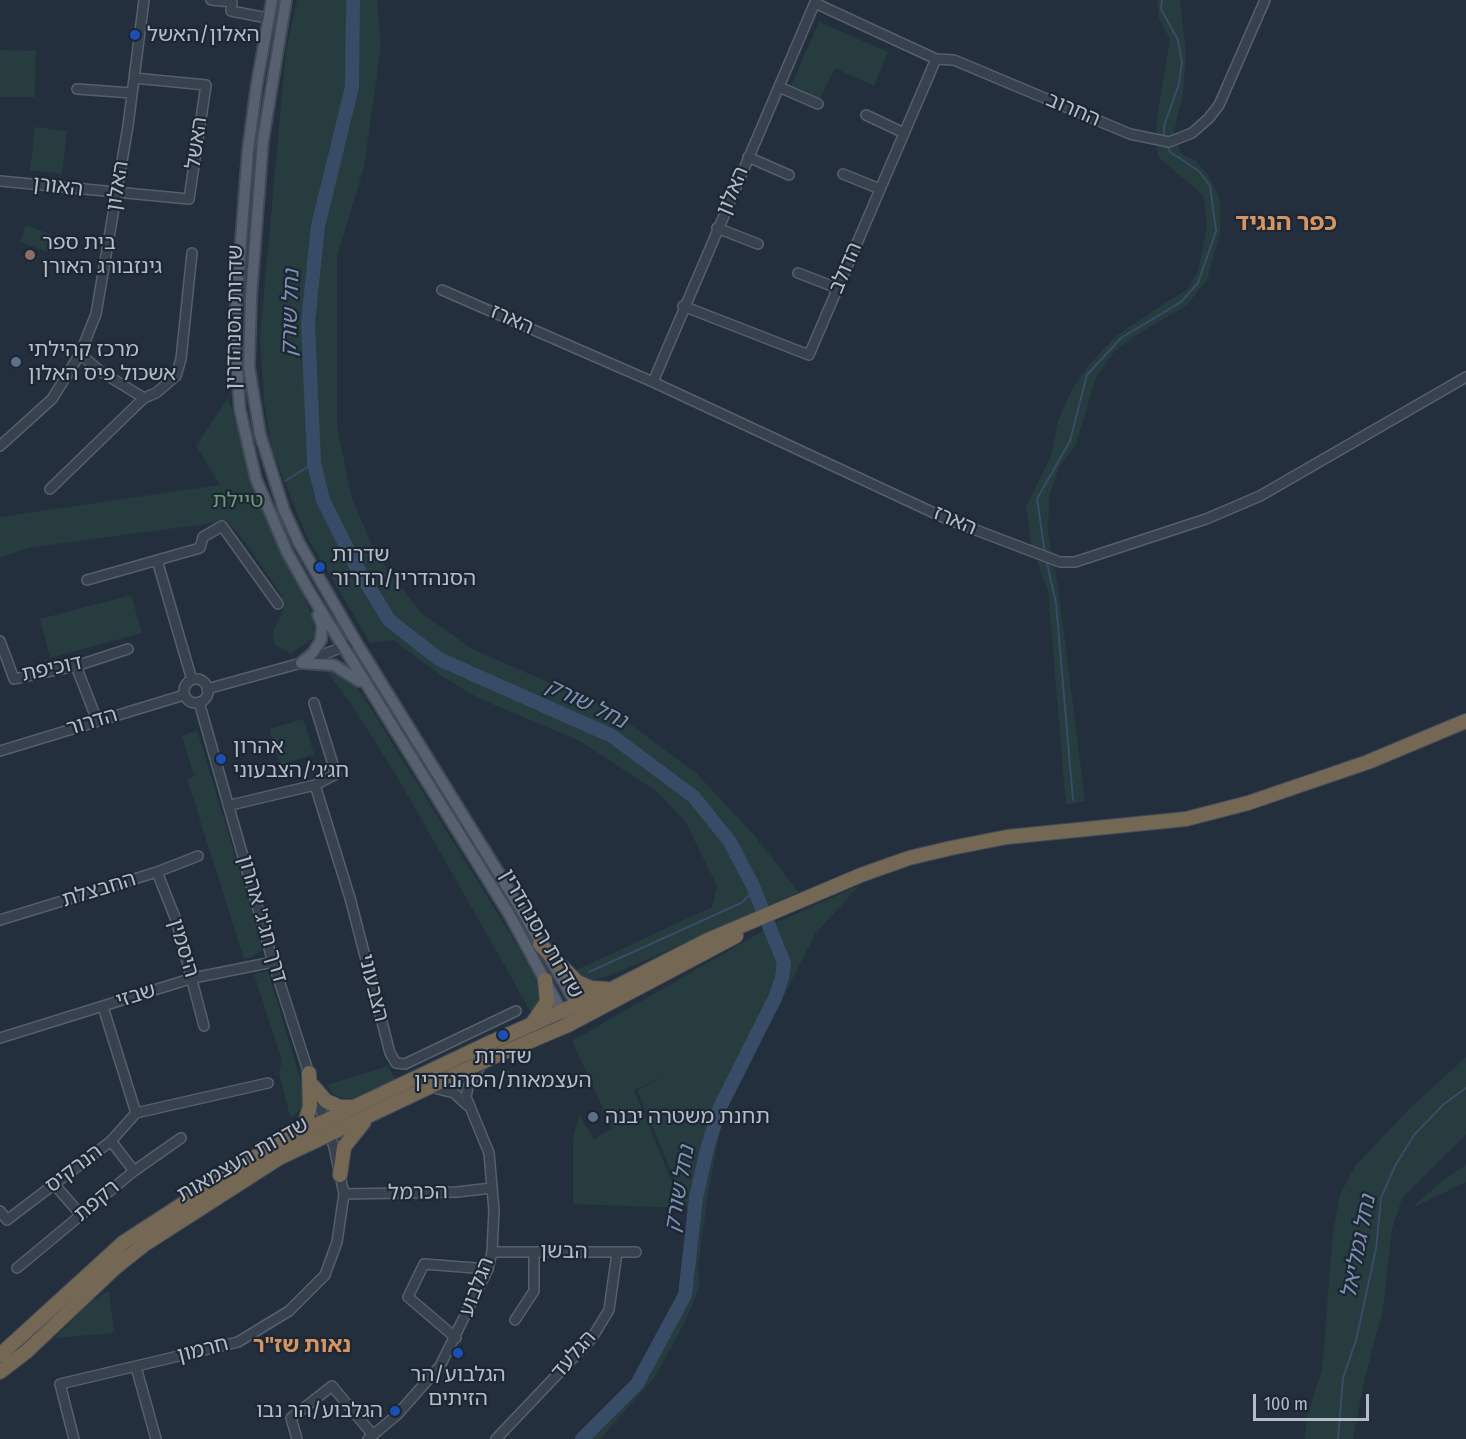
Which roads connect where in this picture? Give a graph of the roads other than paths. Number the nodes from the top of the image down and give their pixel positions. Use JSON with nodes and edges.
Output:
{"nodes":[{"id":1,"x":144,"y":0,"type":"edge"},
{"id":2,"x":211,"y":0,"type":"edge"},
{"id":3,"x":272,"y":0,"type":"edge"},
{"id":4,"x":286,"y":0,"type":"edge"},
{"id":5,"x":1265,"y":0,"type":"edge"},
{"id":6,"x":816,"y":2,"type":"edge"},
{"id":7,"x":262,"y":16,"type":"dead end"},
{"id":8,"x":936,"y":59,"type":"junction"},
{"id":9,"x":134,"y":78,"type":"junction"},
{"id":10,"x":779,"y":87,"type":"junction"},
{"id":11,"x":77,"y":89,"type":"dead end"},
{"id":12,"x":132,"y":93,"type":"junction"},
{"id":13,"x":818,"y":104,"type":"dead end"},
{"id":14,"x":866,"y":115,"type":"dead end"},
{"id":15,"x":904,"y":133,"type":"junction"},
{"id":16,"x":748,"y":158,"type":"junction"},
{"id":17,"x":843,"y":174,"type":"dead end"},
{"id":18,"x":789,"y":175,"type":"dead end"},
{"id":19,"x":0,"y":181,"type":"edge"},
{"id":20,"x":880,"y":189,"type":"junction"},
{"id":21,"x":116,"y":194,"type":"junction"},
{"id":22,"x":717,"y":228,"type":"junction"},
{"id":23,"x":758,"y":244,"type":"dead end"},
{"id":24,"x":192,"y":253,"type":"dead end"},
{"id":25,"x":798,"y":273,"type":"dead end"},
{"id":26,"x":837,"y":288,"type":"junction"},
{"id":27,"x":442,"y":290,"type":"dead end"},
{"id":28,"x":683,"y":306,"type":"junction"},
{"id":29,"x":80,"y":354,"type":"junction"},
{"id":30,"x":1466,"y":377,"type":"edge"},
{"id":31,"x":653,"y":382,"type":"junction"},
{"id":32,"x":144,"y":398,"type":"junction"},
{"id":33,"x":0,"y":446,"type":"edge"},
{"id":34,"x":50,"y":489,"type":"dead end"},
{"id":35,"x":157,"y":560,"type":"junction"},
{"id":36,"x":87,"y":580,"type":"dead end"},
{"id":37,"x":310,"y":593,"type":"junction"},
{"id":38,"x":278,"y":604,"type":"dead end"},
{"id":39,"x":0,"y":641,"type":"edge"},
{"id":40,"x":356,"y":642,"type":"junction"},
{"id":41,"x":342,"y":648,"type":"junction"},
{"id":42,"x":128,"y":649,"type":"dead end"},
{"id":43,"x":302,"y":663,"type":"junction"},
{"id":44,"x":76,"y":666,"type":"junction"},
{"id":45,"x":192,"y":680,"type":"junction"},
{"id":46,"x":207,"y":688,"type":"junction"},
{"id":47,"x":184,"y":695,"type":"junction"},
{"id":48,"x":374,"y":698,"type":"junction"},
{"id":49,"x":199,"y":702,"type":"junction"},
{"id":50,"x":314,"y":703,"type":"dead end"},
{"id":51,"x":97,"y":720,"type":"junction"},
{"id":52,"x":1466,"y":722,"type":"edge"},
{"id":53,"x":0,"y":751,"type":"edge"},
{"id":54,"x":315,"y":785,"type":"junction"},
{"id":55,"x":231,"y":805,"type":"junction"},
{"id":56,"x":198,"y":856,"type":"dead end"},
{"id":57,"x":157,"y":872,"type":"junction"},
{"id":58,"x":0,"y":920,"type":"edge"},
{"id":59,"x":761,"y":920,"type":"junction"},
{"id":60,"x":540,"y":944,"type":"junction"},
{"id":61,"x":273,"y":962,"type":"junction"},
{"id":62,"x":193,"y":978,"type":"junction"},
{"id":63,"x":545,"y":980,"type":"junction"},
{"id":64,"x":612,"y":989,"type":"junction"},
{"id":65,"x":576,"y":1004,"type":"junction"},
{"id":66,"x":103,"y":1007,"type":"junction"},
{"id":67,"x":516,"y":1011,"type":"dead end"},
{"id":68,"x":562,"y":1012,"type":"junction"},
{"id":69,"x":574,"y":1022,"type":"junction"},
{"id":70,"x":204,"y":1026,"type":"dead end"},
{"id":71,"x":531,"y":1026,"type":"junction"},
{"id":72,"x":0,"y":1038,"type":"edge"},
{"id":73,"x":484,"y":1061,"type":"junction"},
{"id":74,"x":311,"y":1080,"type":"junction"},
{"id":75,"x":268,"y":1083,"type":"dead end"},
{"id":76,"x":430,"y":1088,"type":"junction"},
{"id":77,"x":467,"y":1105,"type":"junction"},
{"id":78,"x":357,"y":1107,"type":"junction"},
{"id":79,"x":136,"y":1113,"type":"junction"},
{"id":80,"x":378,"y":1113,"type":"junction"},
{"id":81,"x":324,"y":1121,"type":"junction"},
{"id":82,"x":295,"y":1134,"type":"junction"},
{"id":83,"x":329,"y":1134,"type":"junction"},
{"id":84,"x":181,"y":1138,"type":"dead end"},
{"id":85,"x":111,"y":1141,"type":"junction"},
{"id":86,"x":134,"y":1171,"type":"junction"},
{"id":87,"x":340,"y":1175,"type":"junction"},
{"id":88,"x":54,"y":1184,"type":"junction"},
{"id":89,"x":492,"y":1188,"type":"junction"},
{"id":90,"x":344,"y":1194,"type":"junction"},
{"id":91,"x":0,"y":1211,"type":"edge"},
{"id":92,"x":81,"y":1215,"type":"junction"},
{"id":93,"x":492,"y":1252,"type":"junction"},
{"id":94,"x":534,"y":1252,"type":"junction"},
{"id":95,"x":636,"y":1252,"type":"dead end"},
{"id":96,"x":617,"y":1253,"type":"junction"},
{"id":97,"x":16,"y":1268,"type":"dead end"},
{"id":98,"x":488,"y":1269,"type":"junction"},
{"id":99,"x":515,"y":1320,"type":"dead end"},
{"id":100,"x":456,"y":1338,"type":"junction"},
{"id":101,"x":0,"y":1355,"type":"edge"},
{"id":102,"x":136,"y":1367,"type":"junction"},
{"id":103,"x":0,"y":1372,"type":"edge"},
{"id":104,"x":371,"y":1437,"type":"edge"},
{"id":105,"x":74,"y":1439,"type":"edge"},
{"id":106,"x":156,"y":1439,"type":"edge"},
{"id":107,"x":297,"y":1439,"type":"edge"},
{"id":108,"x":496,"y":1439,"type":"edge"}],
"edges":[{"from":1,"to":9,"type":"street","name":"האלון"},
{"from":2,"to":7,"type":"street"},
{"from":3,"to":37,"type":"main road","name":"שדרות הסנהדרין"},
{"from":4,"to":40,"type":"main road","name":"שדרות הסנהדרין"},
{"from":5,"to":8,"type":"street","name":"החרוב"},
{"from":6,"to":8,"type":"street","name":"החרוב"},
{"from":6,"to":10,"type":"street","name":"האלון"},
{"from":8,"to":15,"type":"street","name":"הדולב"},
{"from":9,"to":12,"type":"street","name":"האלון"},
{"from":9,"to":21,"type":"street","name":"האשל"},
{"from":10,"to":13,"type":"street"},
{"from":10,"to":16,"type":"street","name":"האלון"},
{"from":11,"to":12,"type":"street"},
{"from":12,"to":21,"type":"street","name":"האלון"},
{"from":14,"to":15,"type":"street"},
{"from":15,"to":20,"type":"street","name":"הדולב"},
{"from":16,"to":18,"type":"street"},
{"from":16,"to":22,"type":"street","name":"האלון"},
{"from":17,"to":20,"type":"street"},
{"from":19,"to":21,"type":"street","name":"האורן"},
{"from":20,"to":26,"type":"street","name":"הדולב"},
{"from":21,"to":29,"type":"street","name":"האלון"},
{"from":22,"to":23,"type":"street"},
{"from":22,"to":28,"type":"street","name":"האלון"},
{"from":24,"to":32,"type":"street"},
{"from":25,"to":26,"type":"street"},
{"from":26,"to":28,"type":"street","name":"הדולב"},
{"from":27,"to":31,"type":"street","name":"הארז"},
{"from":28,"to":31,"type":"street","name":"האלון"},
{"from":29,"to":32,"type":"street"},
{"from":29,"to":33,"type":"street","name":"האלון"},
{"from":30,"to":31,"type":"street","name":"הארז"},
{"from":32,"to":34,"type":"street"},
{"from":35,"to":36,"type":"street"},
{"from":35,"to":38,"type":"street"},
{"from":35,"to":45,"type":"street"},
{"from":37,"to":41,"type":"main road","name":"שדרות הסנהדרין"},
{"from":37,"to":43,"type":"main road"},
{"from":39,"to":44,"type":"street","name":"דוכיפת"},
{"from":40,"to":41,"type":"street"},
{"from":40,"to":60,"type":"main road","name":"שדרות הסנהדרין"},
{"from":41,"to":43,"type":"street"},
{"from":41,"to":48,"type":"main road","name":"שדרות הסנהדרין"},
{"from":42,"to":44,"type":"street","name":"דוכיפת"},
{"from":43,"to":46,"type":"street"},
{"from":43,"to":48,"type":"main road"},
{"from":44,"to":51,"type":"street"},
{"from":45,"to":46,"type":"street"},
{"from":45,"to":47,"type":"street"},
{"from":46,"to":49,"type":"street"},
{"from":47,"to":49,"type":"street"},
{"from":47,"to":51,"type":"street","name":"הדרור"},
{"from":48,"to":63,"type":"main road","name":"שדרות הסנהדרין"},
{"from":49,"to":55,"type":"street","name":"דרך חג'ג' אהרון"},
{"from":50,"to":54,"type":"street"},
{"from":51,"to":53,"type":"street","name":"הדרור"},
{"from":52,"to":59,"type":"highway"},
{"from":54,"to":55,"type":"street"},
{"from":54,"to":67,"type":"street","name":"הצבעוני"},
{"from":55,"to":61,"type":"street","name":"דרך חג'ג' אהרון"},
{"from":56,"to":57,"type":"street","name":"החבצלת"},
{"from":57,"to":58,"type":"street","name":"החבצלת"},
{"from":57,"to":62,"type":"street","name":"היסמין"},
{"from":59,"to":64,"type":"highway","name":"שדרות העצמאות"},
{"from":59,"to":69,"type":"highway","name":"שדרות העצמאות"},
{"from":60,"to":64,"type":"highway"},
{"from":60,"to":65,"type":"main road","name":"שדרות הסנהדרין"},
{"from":61,"to":62,"type":"street","name":"שבזי"},
{"from":61,"to":74,"type":"street","name":"דרך חג'ג' אהרון"},
{"from":62,"to":66,"type":"street","name":"שבזי"},
{"from":62,"to":70,"type":"street","name":"היסמין"},
{"from":63,"to":68,"type":"main road","name":"שדרות הסנהדרין"},
{"from":63,"to":71,"type":"highway"},
{"from":64,"to":65,"type":"highway","name":"שדרות העצמאות"},
{"from":65,"to":68,"type":"highway","name":"שדרות העצמאות"},
{"from":65,"to":69,"type":"main road","name":"שדרות הסנהדרין"},
{"from":66,"to":72,"type":"street","name":"שבזי"},
{"from":66,"to":79,"type":"street"},
{"from":68,"to":69,"type":"main road","name":"שדרות הסנהדרין"},
{"from":68,"to":71,"type":"highway","name":"שדרות העצמאות"},
{"from":69,"to":73,"type":"highway","name":"שדרות העצמאות"},
{"from":71,"to":78,"type":"highway","name":"שדרות העצמאות"},
{"from":73,"to":76,"type":"highway","name":"שדרות העצמאות"},
{"from":73,"to":77,"type":"street"},
{"from":74,"to":78,"type":"highway"},
{"from":74,"to":81,"type":"street","name":"דרך חג'ג' אהרון"},
{"from":74,"to":82,"type":"highway"},
{"from":75,"to":79,"type":"street"},
{"from":76,"to":77,"type":"street"},
{"from":76,"to":80,"type":"highway","name":"שדרות העצמאות"},
{"from":77,"to":89,"type":"street","name":"הגלבוע"},
{"from":78,"to":81,"type":"highway","name":"שדרות העצמאות"},
{"from":79,"to":85,"type":"street","name":"הנרקיס"},
{"from":80,"to":83,"type":"highway","name":"שדרות העצמאות"},
{"from":80,"to":87,"type":"highway"},
{"from":81,"to":82,"type":"highway","name":"שדרות העצמאות"},
{"from":81,"to":83,"type":"street","name":"דרך חג'ג' אהרון"},
{"from":82,"to":101,"type":"highway","name":"שדרות העצמאות"},
{"from":83,"to":87,"type":"street","name":"חרמון"},
{"from":83,"to":103,"type":"highway","name":"שדרות העצמאות"},
{"from":84,"to":86,"type":"street","name":"רקפת"},
{"from":85,"to":86,"type":"street"},
{"from":85,"to":88,"type":"street","name":"הנרקיס"},
{"from":86,"to":92,"type":"street","name":"רקפת"},
{"from":87,"to":90,"type":"street","name":"חרמון"},
{"from":88,"to":91,"type":"street","name":"הנרקיס"},
{"from":88,"to":92,"type":"street"},
{"from":89,"to":90,"type":"street","name":"הכרמל"},
{"from":89,"to":93,"type":"street","name":"הגלבוע"},
{"from":90,"to":102,"type":"street","name":"חרמון"},
{"from":92,"to":97,"type":"street","name":"רקפת"},
{"from":93,"to":94,"type":"street","name":"הבשן"},
{"from":93,"to":98,"type":"street","name":"הגלבוע"},
{"from":94,"to":96,"type":"street","name":"הבשן"},
{"from":94,"to":99,"type":"street"},
{"from":95,"to":96,"type":"street","name":"הבשן"},
{"from":96,"to":108,"type":"street","name":"הגלעד"},
{"from":98,"to":100,"type":"street","name":"הגלבוע"},
{"from":98,"to":100,"type":"street"},
{"from":100,"to":104,"type":"street","name":"הגלבוע"},
{"from":102,"to":105,"type":"street","name":"חרמון"},
{"from":102,"to":106,"type":"street"},
{"from":104,"to":107,"type":"street"}]}
